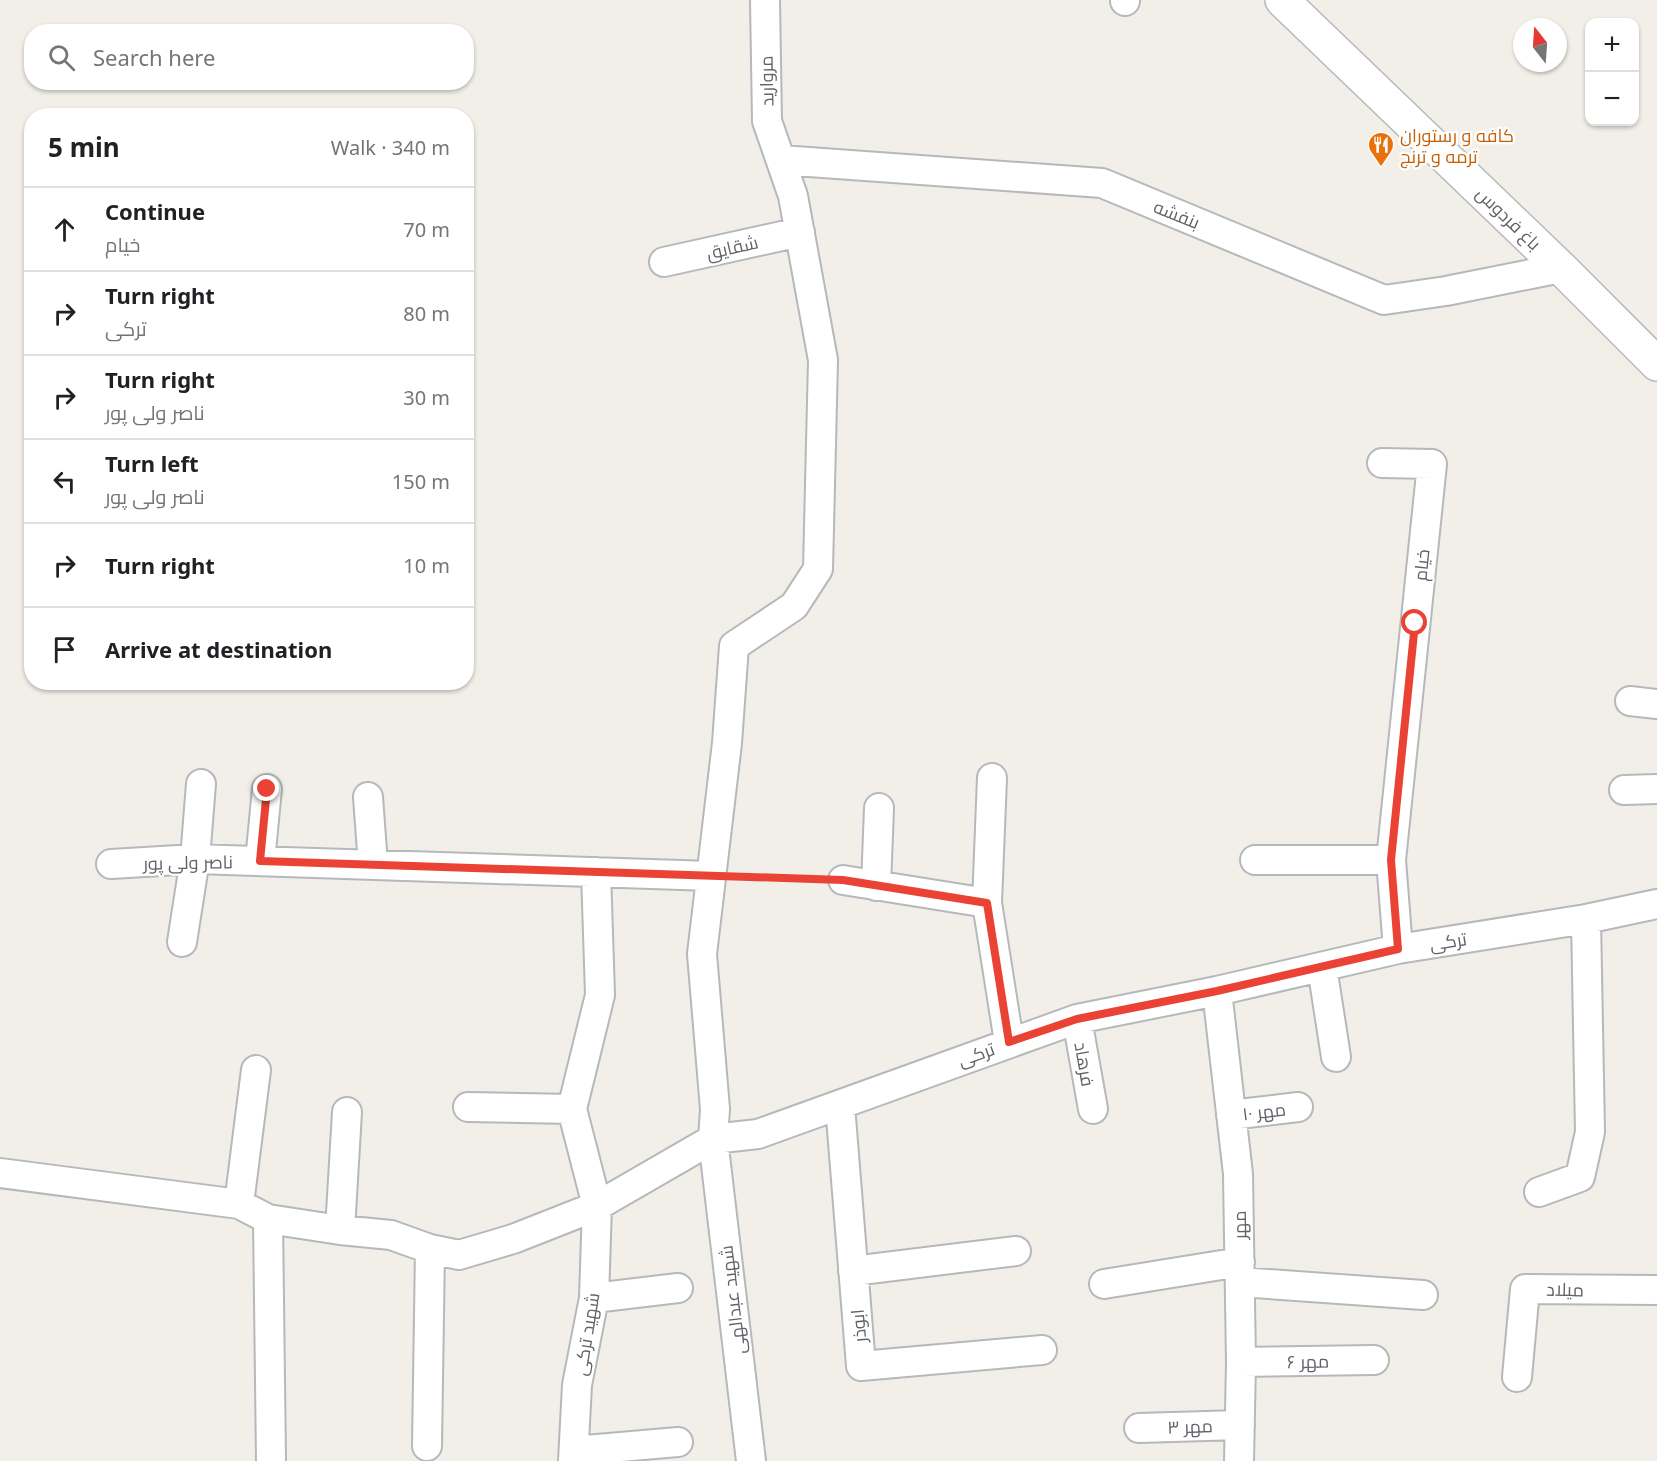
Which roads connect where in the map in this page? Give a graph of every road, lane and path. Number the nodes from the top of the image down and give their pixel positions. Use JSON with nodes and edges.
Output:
{"nodes":[{"id":1,"x":765,"y":0,"type":"edge"},
{"id":2,"x":1281,"y":0,"type":"edge"},
{"id":3,"x":781,"y":160,"type":"junction"},
{"id":4,"x":800,"y":232,"type":"junction"},
{"id":5,"x":664,"y":262,"type":"dead end"},
{"id":6,"x":1561,"y":268,"type":"junction"},
{"id":7,"x":1657,"y":364,"type":"edge"},
{"id":8,"x":1382,"y":463,"type":"dead end"},
{"id":9,"x":992,"y":778,"type":"dead end"},
{"id":10,"x":201,"y":784,"type":"dead end"},
{"id":11,"x":267,"y":789,"type":"dead end"},
{"id":12,"x":1657,"y":789,"type":"edge"},
{"id":13,"x":1624,"y":790,"type":"dead end"},
{"id":14,"x":368,"y":797,"type":"dead end"},
{"id":15,"x":879,"y":808,"type":"dead end"},
{"id":16,"x":195,"y":859,"type":"junction"},
{"id":17,"x":1254,"y":860,"type":"dead end"},
{"id":18,"x":1391,"y":860,"type":"junction"},
{"id":19,"x":260,"y":861,"type":"junction"},
{"id":20,"x":111,"y":864,"type":"dead end"},
{"id":21,"x":373,"y":865,"type":"junction"},
{"id":22,"x":596,"y":872,"type":"junction"},
{"id":23,"x":711,"y":876,"type":"junction"},
{"id":24,"x":843,"y":880,"type":"joint"},
{"id":25,"x":876,"y":885,"type":"junction"},
{"id":26,"x":987,"y":903,"type":"junction"},
{"id":27,"x":1657,"y":904,"type":"edge"},
{"id":28,"x":1586,"y":919,"type":"junction"},
{"id":29,"x":182,"y":942,"type":"dead end"},
{"id":30,"x":1398,"y":949,"type":"junction"},
{"id":31,"x":1322,"y":967,"type":"junction"},
{"id":32,"x":1217,"y":991,"type":"junction"},
{"id":33,"x":1077,"y":1019,"type":"junction"},
{"id":34,"x":1009,"y":1042,"type":"junction"},
{"id":35,"x":1336,"y":1058,"type":"dead end"},
{"id":36,"x":256,"y":1070,"type":"dead end"},
{"id":37,"x":840,"y":1105,"type":"junction"},
{"id":38,"x":468,"y":1107,"type":"dead end"},
{"id":39,"x":1298,"y":1107,"type":"dead end"},
{"id":40,"x":572,"y":1109,"type":"junction"},
{"id":41,"x":1093,"y":1109,"type":"dead end"},
{"id":42,"x":347,"y":1112,"type":"dead end"},
{"id":43,"x":1231,"y":1115,"type":"junction"},
{"id":44,"x":713,"y":1139,"type":"junction"},
{"id":45,"x":0,"y":1173,"type":"edge"},
{"id":46,"x":1539,"y":1192,"type":"dead end"},
{"id":47,"x":239,"y":1204,"type":"junction"},
{"id":48,"x":597,"y":1206,"type":"junction"},
{"id":49,"x":268,"y":1219,"type":"junction"},
{"id":50,"x":340,"y":1230,"type":"junction"},
{"id":51,"x":430,"y":1249,"type":"junction"},
{"id":52,"x":1016,"y":1251,"type":"dead end"},
{"id":53,"x":853,"y":1271,"type":"junction"},
{"id":54,"x":1240,"y":1272,"type":"junction"},
{"id":55,"x":1104,"y":1284,"type":"dead end"},
{"id":56,"x":678,"y":1288,"type":"dead end"},
{"id":57,"x":1657,"y":1290,"type":"edge"},
{"id":58,"x":1423,"y":1295,"type":"dead end"},
{"id":59,"x":594,"y":1298,"type":"junction"},
{"id":60,"x":1042,"y":1350,"type":"dead end"},
{"id":61,"x":1374,"y":1360,"type":"dead end"},
{"id":62,"x":1242,"y":1362,"type":"junction"},
{"id":63,"x":1517,"y":1377,"type":"dead end"},
{"id":64,"x":1240,"y":1425,"type":"junction"},
{"id":65,"x":1139,"y":1428,"type":"dead end"},
{"id":66,"x":678,"y":1442,"type":"dead end"},
{"id":67,"x":427,"y":1446,"type":"dead end"},
{"id":68,"x":574,"y":1456,"type":"edge"},
{"id":69,"x":271,"y":1461,"type":"edge"},
{"id":70,"x":751,"y":1461,"type":"edge"},
{"id":71,"x":1239,"y":1461,"type":"edge"}],
"edges":[{"from":1,"to":3,"type":"street","name":"مروارید"},
{"from":2,"to":6,"type":"street","name":"باغ فردوس"},
{"from":3,"to":4,"type":"street","name":"مروارید"},
{"from":3,"to":6,"type":"street","name":"بنفشه"},
{"from":4,"to":5,"type":"street","name":"شقایق"},
{"from":4,"to":23,"type":"street","name":"مروارید"},
{"from":6,"to":7,"type":"street","name":"باغ فردوس"},
{"from":8,"to":18,"type":"street","name":"خیام"},
{"from":9,"to":26,"type":"street"},
{"from":10,"to":16,"type":"street"},
{"from":11,"to":19,"type":"street"},
{"from":12,"to":13,"type":"street"},
{"from":14,"to":21,"type":"street"},
{"from":15,"to":25,"type":"street"},
{"from":16,"to":19,"type":"street","name":"ناصر ولی پور"},
{"from":16,"to":20,"type":"street","name":"ناصر ولی پور"},
{"from":16,"to":29,"type":"street"},
{"from":17,"to":18,"type":"street"},
{"from":18,"to":30,"type":"street","name":"خیام"},
{"from":19,"to":21,"type":"street","name":"ناصر ولی پور"},
{"from":21,"to":22,"type":"street","name":"ناصر ولی پور"},
{"from":22,"to":23,"type":"street","name":"ناصر ولی پور"},
{"from":22,"to":40,"type":"street"},
{"from":23,"to":24,"type":"path"},
{"from":23,"to":44,"type":"street","name":"شهید عبدالهی"},
{"from":24,"to":25,"type":"street"},
{"from":25,"to":26,"type":"street"},
{"from":26,"to":34,"type":"street"},
{"from":27,"to":28,"type":"street","name":"ترکی"},
{"from":28,"to":30,"type":"street","name":"ترکی"},
{"from":28,"to":46,"type":"street"},
{"from":30,"to":31,"type":"street","name":"ترکی"},
{"from":31,"to":32,"type":"street","name":"ترکی"},
{"from":31,"to":35,"type":"street"},
{"from":32,"to":33,"type":"street","name":"ترکی"},
{"from":32,"to":43,"type":"street","name":"مهر"},
{"from":33,"to":34,"type":"street","name":"ترکی"},
{"from":33,"to":41,"type":"street","name":"فرهاد"},
{"from":34,"to":37,"type":"street","name":"ترکی"},
{"from":36,"to":47,"type":"street"},
{"from":37,"to":44,"type":"street","name":"ترکی"},
{"from":37,"to":53,"type":"street","name":"ابوذر"},
{"from":38,"to":40,"type":"street"},
{"from":39,"to":43,"type":"street","name":"مهر ۱۰"},
{"from":40,"to":48,"type":"street","name":"شهید ترکی"},
{"from":42,"to":50,"type":"street"},
{"from":43,"to":54,"type":"street","name":"مهر"},
{"from":44,"to":48,"type":"street","name":"ترکی"},
{"from":44,"to":70,"type":"street","name":"شهید عبدالهی"},
{"from":45,"to":47,"type":"street","name":"ترکی"},
{"from":47,"to":49,"type":"street","name":"ترکی"},
{"from":48,"to":51,"type":"street","name":"ترکی"},
{"from":48,"to":59,"type":"street","name":"شهید ترکی"},
{"from":49,"to":50,"type":"street","name":"ترکی"},
{"from":49,"to":69,"type":"street"},
{"from":50,"to":51,"type":"street","name":"ترکی"},
{"from":51,"to":67,"type":"street"},
{"from":52,"to":53,"type":"street"},
{"from":53,"to":60,"type":"street","name":"ابوذر"},
{"from":54,"to":55,"type":"street"},
{"from":54,"to":58,"type":"street"},
{"from":54,"to":62,"type":"street","name":"مهر"},
{"from":56,"to":59,"type":"street"},
{"from":57,"to":63,"type":"street","name":"میلاد"},
{"from":59,"to":68,"type":"street","name":"شهید ترکی"},
{"from":61,"to":62,"type":"street","name":"مهر ۶"},
{"from":62,"to":64,"type":"street","name":"مهر"},
{"from":64,"to":65,"type":"street","name":"مهر ۳"},
{"from":64,"to":71,"type":"street","name":"مهر"},
{"from":66,"to":68,"type":"street"}]}
